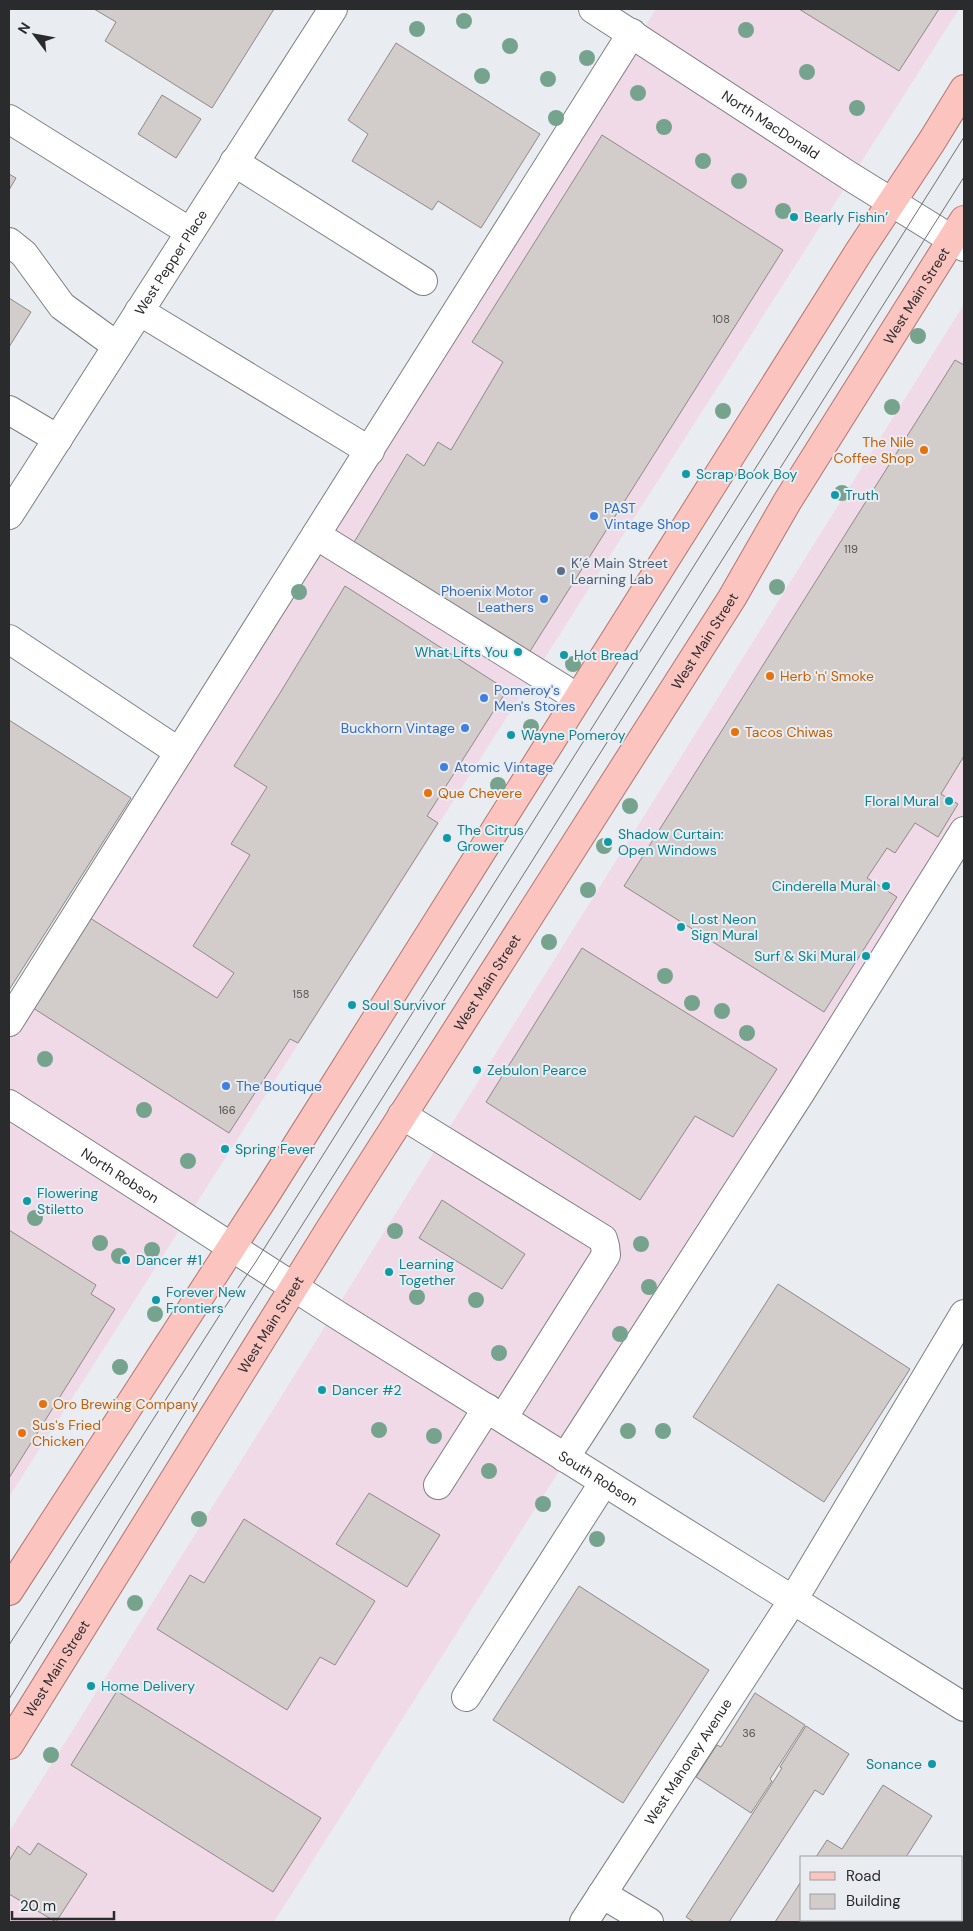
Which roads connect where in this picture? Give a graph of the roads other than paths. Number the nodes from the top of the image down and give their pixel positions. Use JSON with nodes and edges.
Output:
{"nodes":[{"id":1,"x":333,"y":9,"type":"edge"},
{"id":2,"x":593,"y":9,"type":"edge"},
{"id":3,"x":632,"y":33,"type":"junction"},
{"id":4,"x":964,"y":89,"type":"edge"},
{"id":5,"x":9,"y":119,"type":"edge"},
{"id":6,"x":234,"y":162,"type":"junction"},
{"id":7,"x":892,"y":202,"type":"junction"},
{"id":8,"x":190,"y":232,"type":"junction"},
{"id":9,"x":960,"y":235,"type":"edge"},
{"id":10,"x":9,"y":242,"type":"edge"},
{"id":11,"x":423,"y":281,"type":"dead end"},
{"id":12,"x":139,"y":311,"type":"junction"},
{"id":13,"x":117,"y":346,"type":"junction"},
{"id":14,"x":9,"y":410,"type":"edge"},
{"id":15,"x":58,"y":438,"type":"junction"},
{"id":16,"x":370,"y":451,"type":"junction"},
{"id":17,"x":9,"y":515,"type":"edge"},
{"id":18,"x":316,"y":535,"type":"junction"},
{"id":19,"x":9,"y":639,"type":"edge"},
{"id":20,"x":578,"y":698,"type":"junction"},
{"id":21,"x":178,"y":752,"type":"junction"},
{"id":22,"x":964,"y":831,"type":"edge"},
{"id":23,"x":9,"y":1022,"type":"edge"},
{"id":24,"x":9,"y":1104,"type":"edge"},
{"id":25,"x":402,"y":1115,"type":"junction"},
{"id":26,"x":232,"y":1248,"type":"junction"},
{"id":27,"x":294,"y":1287,"type":"junction"},
{"id":28,"x":964,"y":1314,"type":"edge"},
{"id":29,"x":495,"y":1413,"type":"junction"},
{"id":30,"x":565,"y":1458,"type":"junction"},
{"id":31,"x":604,"y":1482,"type":"junction"},
{"id":32,"x":438,"y":1485,"type":"dead end"},
{"id":33,"x":9,"y":1591,"type":"edge"},
{"id":34,"x":793,"y":1600,"type":"junction"},
{"id":35,"x":466,"y":1697,"type":"dead end"},
{"id":36,"x":964,"y":1707,"type":"edge"},
{"id":37,"x":9,"y":1745,"type":"edge"},
{"id":38,"x":602,"y":1894,"type":"junction"},
{"id":39,"x":584,"y":1922,"type":"edge"},
{"id":40,"x":650,"y":1922,"type":"edge"}],
"edges":[{"from":1,"to":6,"type":"street","name":"West Pepper Place"},
{"from":2,"to":3,"type":"street","name":"North MacDonald"},
{"from":3,"to":7,"type":"street","name":"North MacDonald"},
{"from":3,"to":16,"type":"street"},
{"from":4,"to":7,"type":"main road"},
{"from":5,"to":8,"type":"street"},
{"from":6,"to":8,"type":"street","name":"West Pepper Place"},
{"from":6,"to":11,"type":"street"},
{"from":7,"to":9,"type":"street","name":"North MacDonald"},
{"from":7,"to":20,"type":"main road"},
{"from":8,"to":12,"type":"street","name":"West Pepper Place"},
{"from":9,"to":25,"type":"main road","name":"West Main Street"},
{"from":10,"to":13,"type":"street"},
{"from":12,"to":13,"type":"street","name":"West Pepper Place"},
{"from":12,"to":16,"type":"street"},
{"from":13,"to":15,"type":"street","name":"West Pepper Place"},
{"from":14,"to":15,"type":"street"},
{"from":15,"to":17,"type":"street","name":"West Pepper Place"},
{"from":16,"to":18,"type":"street"},
{"from":18,"to":20,"type":"street"},
{"from":18,"to":21,"type":"street"},
{"from":19,"to":21,"type":"street"},
{"from":20,"to":26,"type":"main road"},
{"from":21,"to":23,"type":"street"},
{"from":22,"to":30,"type":"street"},
{"from":24,"to":26,"type":"street","name":"North Robson"},
{"from":25,"to":27,"type":"main road","name":"West Main Street"},
{"from":25,"to":29,"type":"street"},
{"from":26,"to":27,"type":"street","name":"South Robson"},
{"from":26,"to":33,"type":"main road"},
{"from":27,"to":29,"type":"street","name":"South Robson"},
{"from":27,"to":37,"type":"main road","name":"West Main Street"},
{"from":28,"to":34,"type":"street","name":"West Mahoney Avenue"},
{"from":29,"to":30,"type":"street","name":"South Robson"},
{"from":29,"to":32,"type":"street"},
{"from":30,"to":31,"type":"street","name":"South Robson"},
{"from":31,"to":34,"type":"street","name":"South Robson"},
{"from":31,"to":35,"type":"street"},
{"from":34,"to":36,"type":"street","name":"South Robson"},
{"from":34,"to":38,"type":"street","name":"West Mahoney Avenue"},
{"from":38,"to":39,"type":"street","name":"West Mahoney Avenue"},
{"from":38,"to":40,"type":"street"}]}
